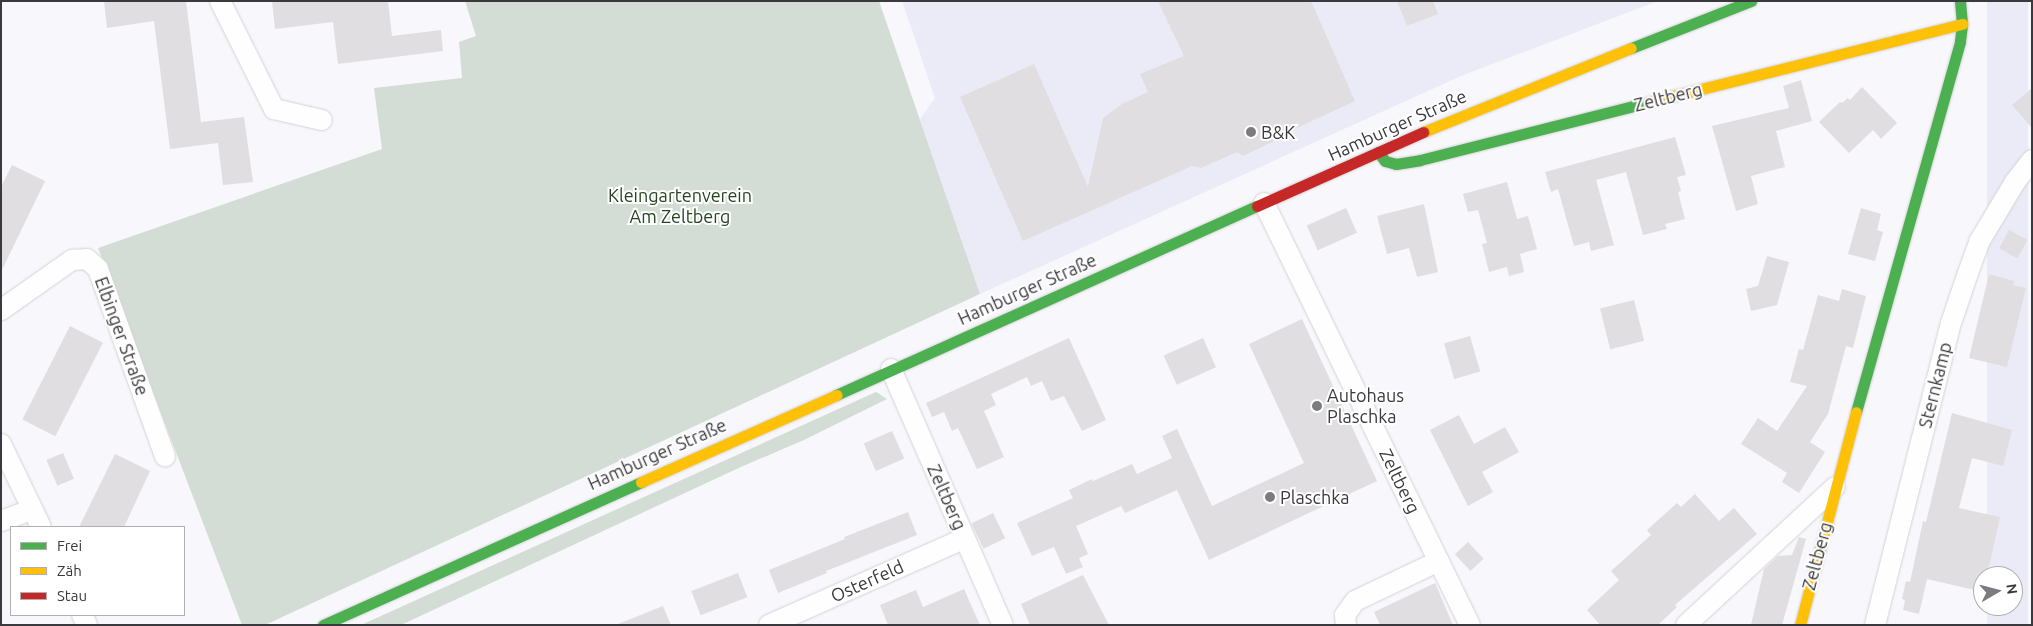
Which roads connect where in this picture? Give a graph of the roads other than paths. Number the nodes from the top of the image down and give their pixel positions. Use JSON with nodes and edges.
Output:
{"nodes":[{"id":1,"x":220,"y":1,"type":"edge"},
{"id":2,"x":1751,"y":1,"type":"edge"},
{"id":3,"x":1960,"y":1,"type":"edge"},
{"id":4,"x":1962,"y":24,"type":"junction"},
{"id":5,"x":322,"y":120,"type":"dead end"},
{"id":6,"x":1378,"y":152,"type":"junction"},
{"id":7,"x":2032,"y":160,"type":"edge"},
{"id":8,"x":1264,"y":203,"type":"junction"},
{"id":9,"x":1,"y":310,"type":"edge"},
{"id":10,"x":891,"y":369,"type":"junction"},
{"id":11,"x":1,"y":444,"type":"edge"},
{"id":12,"x":165,"y":456,"type":"dead end"},
{"id":13,"x":1835,"y":487,"type":"junction"},
{"id":14,"x":36,"y":518,"type":"edge"},
{"id":15,"x":1,"y":521,"type":"edge"},
{"id":16,"x":965,"y":538,"type":"junction"},
{"id":17,"x":1439,"y":561,"type":"junction"},
{"id":18,"x":323,"y":625,"type":"edge"},
{"id":19,"x":769,"y":625,"type":"edge"},
{"id":20,"x":1003,"y":625,"type":"edge"},
{"id":21,"x":1346,"y":625,"type":"edge"},
{"id":22,"x":1470,"y":625,"type":"edge"},
{"id":23,"x":1686,"y":625,"type":"edge"},
{"id":24,"x":1800,"y":625,"type":"edge"},
{"id":25,"x":1875,"y":625,"type":"edge"}],
"edges":[{"from":1,"to":5,"type":"street"},
{"from":2,"to":6,"type":"main road","name":"Hamburger Straße"},
{"from":3,"to":4,"type":"main road","name":"Zeltberg"},
{"from":4,"to":6,"type":"main road","name":"Zeltberg"},
{"from":4,"to":13,"type":"main road","name":"Zeltberg"},
{"from":6,"to":8,"type":"main road","name":"Hamburger Straße"},
{"from":7,"to":25,"type":"street","name":"Sternkamp"},
{"from":8,"to":10,"type":"main road","name":"Hamburger Straße"},
{"from":8,"to":17,"type":"street","name":"Zeltberg"},
{"from":9,"to":12,"type":"street","name":"Elbinger Straße"},
{"from":10,"to":16,"type":"street","name":"Zeltberg"},
{"from":10,"to":18,"type":"main road","name":"Hamburger Straße"},
{"from":11,"to":14,"type":"street"},
{"from":13,"to":23,"type":"street","name":"Zeltberg"},
{"from":13,"to":24,"type":"main road","name":"Zeltberg"},
{"from":14,"to":15,"type":"street"},
{"from":16,"to":19,"type":"street","name":"Osterfeld"},
{"from":16,"to":20,"type":"street","name":"Zeltberg"},
{"from":17,"to":21,"type":"street"},
{"from":17,"to":22,"type":"street","name":"Zeltberg"}]}
